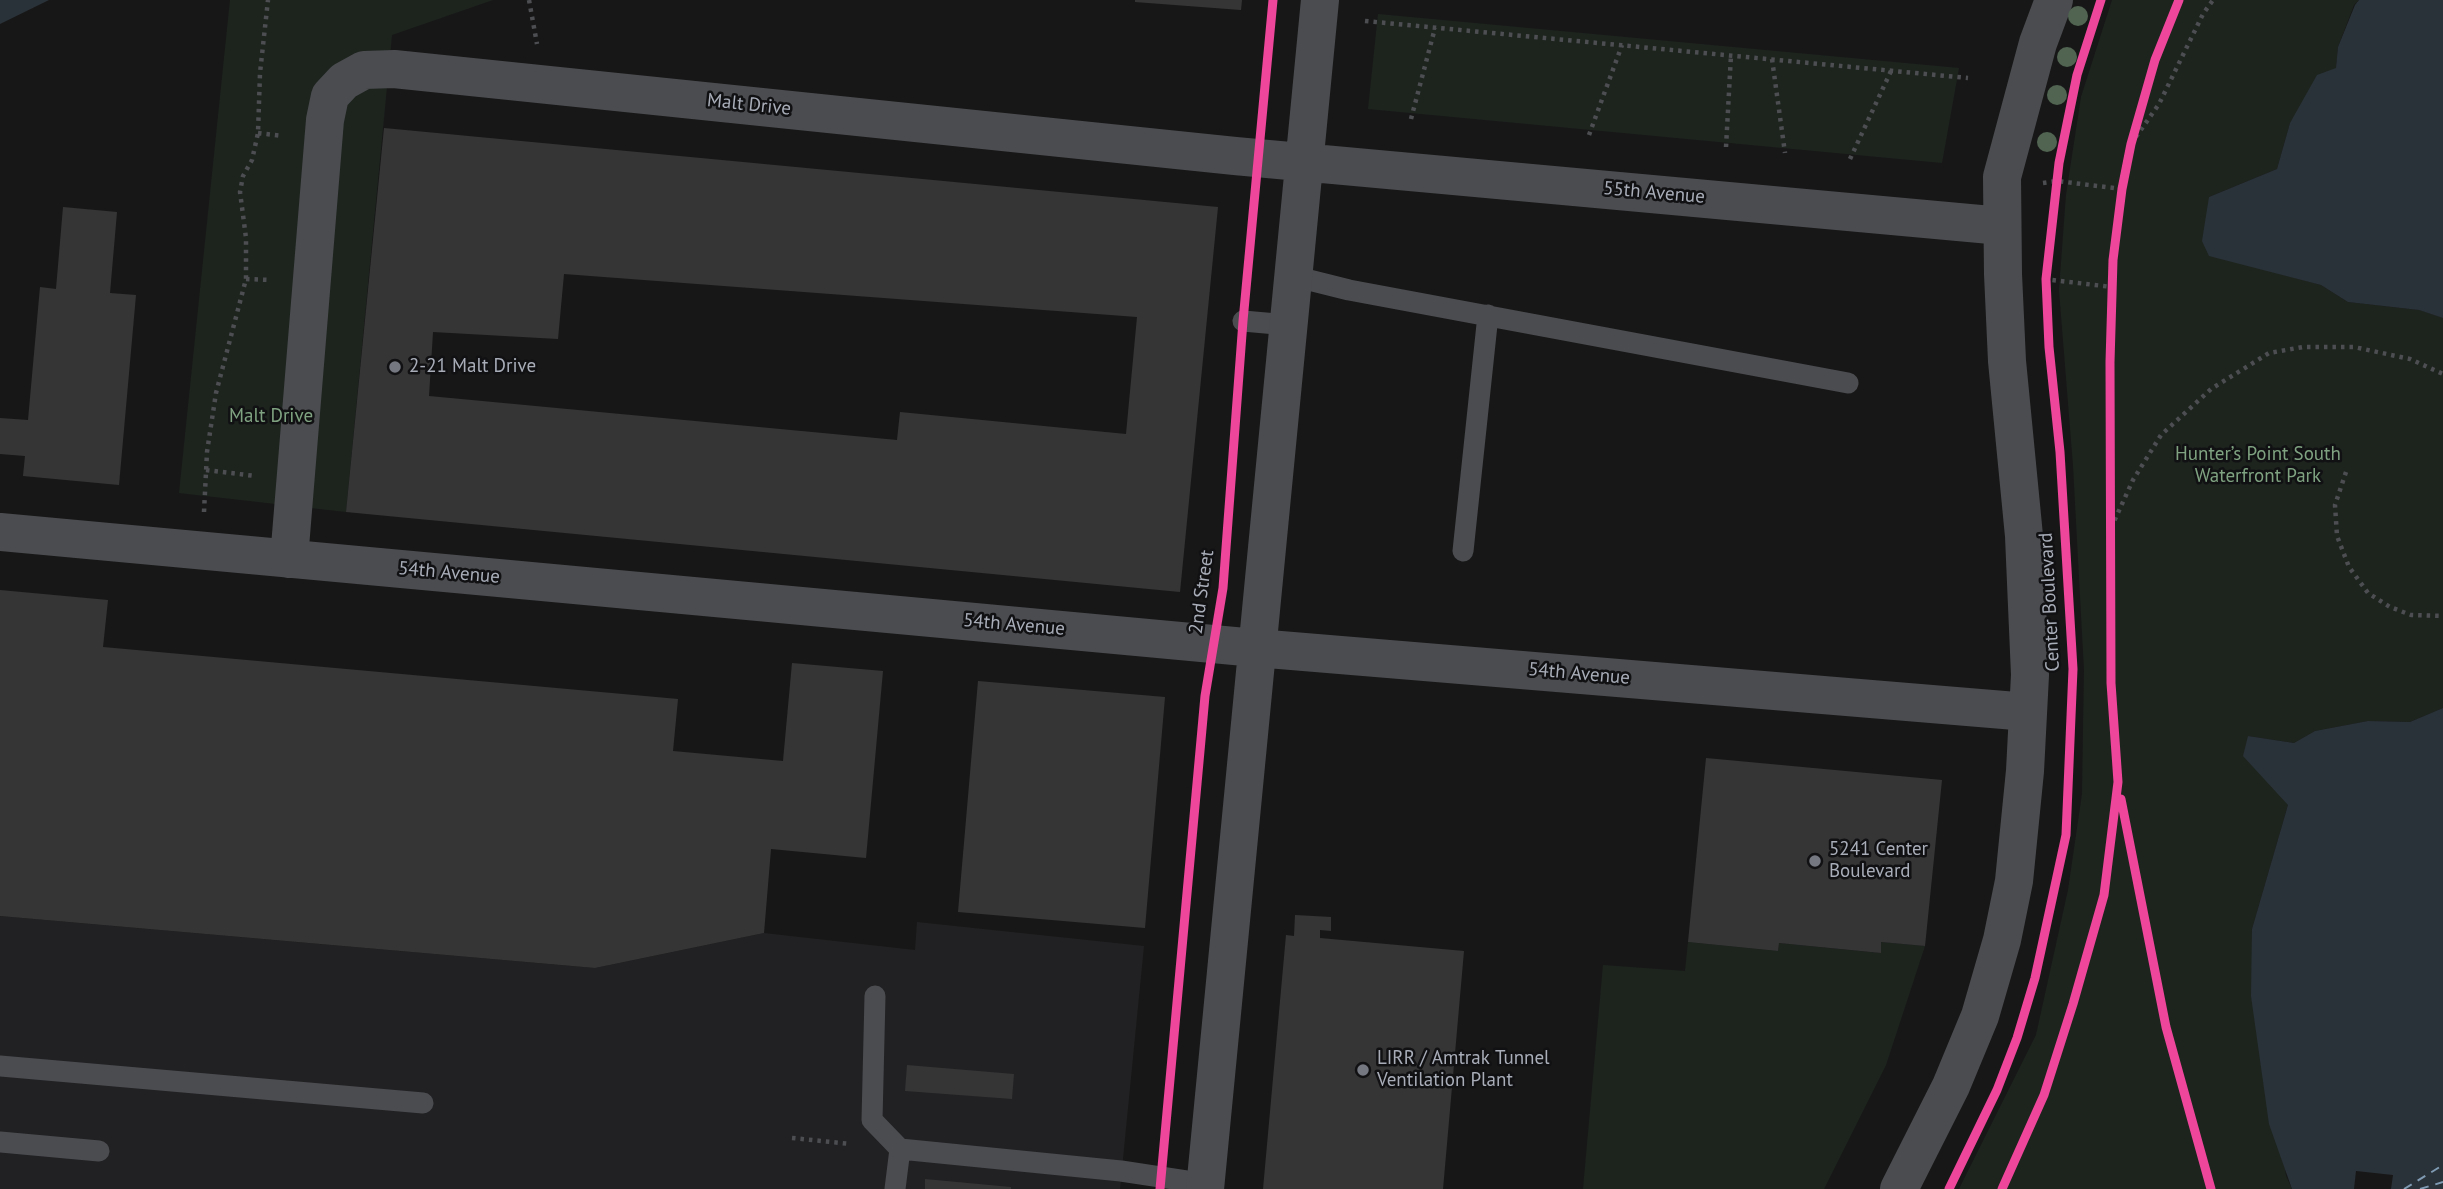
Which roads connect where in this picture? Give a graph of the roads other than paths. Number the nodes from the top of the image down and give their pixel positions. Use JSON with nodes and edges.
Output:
{"nodes":[{"id":1,"x":1320,"y":0,"type":"edge"},
{"id":2,"x":2054,"y":0,"type":"edge"},
{"id":3,"x":1305,"y":161,"type":"junction"},
{"id":4,"x":2003,"y":226,"type":"junction"},
{"id":5,"x":1293,"y":276,"type":"junction"},
{"id":6,"x":1488,"y":316,"type":"junction"},
{"id":7,"x":1242,"y":321,"type":"dead end"},
{"id":8,"x":1288,"y":325,"type":"junction"},
{"id":9,"x":1848,"y":383,"type":"dead end"},
{"id":10,"x":0,"y":532,"type":"edge"},
{"id":11,"x":1463,"y":551,"type":"dead end"},
{"id":12,"x":289,"y":559,"type":"junction"},
{"id":13,"x":1256,"y":648,"type":"junction"},
{"id":14,"x":2028,"y":712,"type":"junction"},
{"id":15,"x":875,"y":996,"type":"dead end"},
{"id":16,"x":0,"y":1066,"type":"edge"},
{"id":17,"x":423,"y":1103,"type":"dead end"},
{"id":18,"x":0,"y":1142,"type":"edge"},
{"id":19,"x":900,"y":1149,"type":"junction"},
{"id":20,"x":99,"y":1151,"type":"dead end"},
{"id":21,"x":1206,"y":1186,"type":"edge"},
{"id":22,"x":895,"y":1189,"type":"edge"},
{"id":23,"x":1899,"y":1189,"type":"edge"}],
"edges":[{"from":1,"to":3,"type":"street"},
{"from":2,"to":4,"type":"street","name":"Center Boulevard"},
{"from":3,"to":4,"type":"street","name":"55th Avenue"},
{"from":3,"to":5,"type":"street"},
{"from":3,"to":12,"type":"street","name":"Malt Drive"},
{"from":4,"to":14,"type":"street","name":"Center Boulevard"},
{"from":5,"to":6,"type":"lane"},
{"from":5,"to":8,"type":"street"},
{"from":6,"to":9,"type":"lane"},
{"from":6,"to":11,"type":"lane"},
{"from":7,"to":8,"type":"lane"},
{"from":8,"to":13,"type":"street"},
{"from":10,"to":12,"type":"street","name":"54th Avenue"},
{"from":12,"to":13,"type":"street","name":"54th Avenue"},
{"from":13,"to":14,"type":"street","name":"54th Avenue"},
{"from":13,"to":21,"type":"street"},
{"from":14,"to":23,"type":"street","name":"Center Boulevard"},
{"from":15,"to":19,"type":"lane"},
{"from":16,"to":17,"type":"lane"},
{"from":18,"to":20,"type":"lane"},
{"from":19,"to":21,"type":"lane"},
{"from":19,"to":22,"type":"lane"}]}
